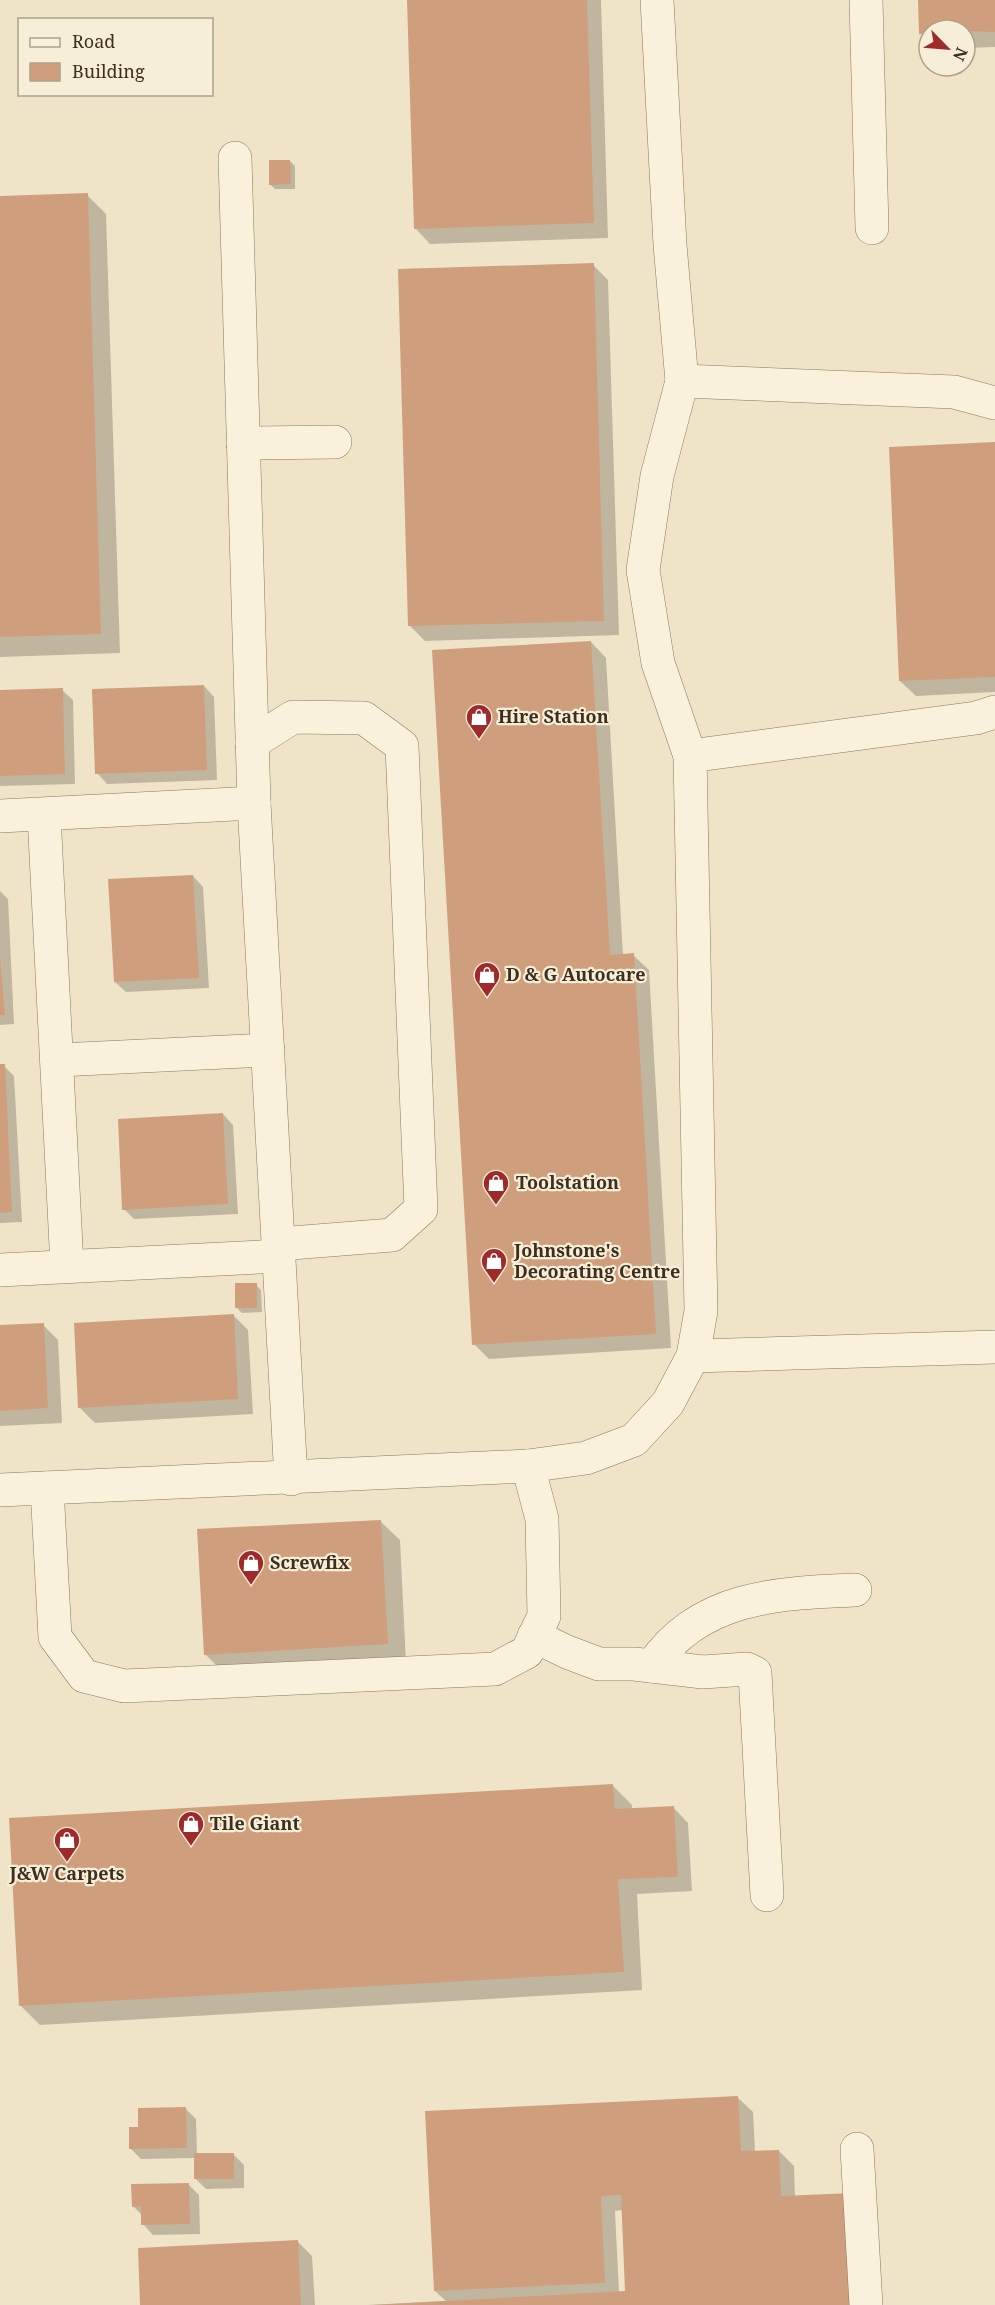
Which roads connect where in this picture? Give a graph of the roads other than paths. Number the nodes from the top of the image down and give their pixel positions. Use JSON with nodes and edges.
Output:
{"nodes":[{"id":1,"x":657,"y":0,"type":"edge"},
{"id":2,"x":866,"y":0,"type":"edge"},
{"id":3,"x":235,"y":158,"type":"dead end"},
{"id":4,"x":872,"y":228,"type":"dead end"},
{"id":5,"x":682,"y":381,"type":"junction"},
{"id":6,"x":995,"y":403,"type":"edge"},
{"id":7,"x":335,"y":442,"type":"dead end"},
{"id":8,"x":243,"y":443,"type":"junction"},
{"id":9,"x":995,"y":712,"type":"edge"},
{"id":10,"x":252,"y":743,"type":"junction"},
{"id":11,"x":690,"y":756,"type":"junction"},
{"id":12,"x":254,"y":803,"type":"junction"},
{"id":13,"x":44,"y":815,"type":"junction"},
{"id":14,"x":0,"y":816,"type":"edge"},
{"id":15,"x":268,"y":1050,"type":"junction"},
{"id":16,"x":59,"y":1060,"type":"junction"},
{"id":17,"x":279,"y":1250,"type":"junction"},
{"id":18,"x":67,"y":1266,"type":"junction"},
{"id":19,"x":0,"y":1270,"type":"edge"},
{"id":20,"x":995,"y":1347,"type":"edge"},
{"id":21,"x":693,"y":1356,"type":"junction"},
{"id":22,"x":528,"y":1466,"type":"junction"},
{"id":23,"x":291,"y":1479,"type":"junction"},
{"id":24,"x":47,"y":1488,"type":"junction"},
{"id":25,"x":0,"y":1490,"type":"edge"},
{"id":26,"x":855,"y":1590,"type":"dead end"},
{"id":27,"x":534,"y":1636,"type":"junction"},
{"id":28,"x":652,"y":1666,"type":"junction"},
{"id":29,"x":767,"y":1895,"type":"dead end"},
{"id":30,"x":857,"y":2149,"type":"dead end"},
{"id":31,"x":866,"y":2305,"type":"edge"}],
"edges":[{"from":1,"to":5,"type":"street"},
{"from":2,"to":4,"type":"street"},
{"from":3,"to":8,"type":"street"},
{"from":5,"to":6,"type":"street"},
{"from":5,"to":11,"type":"street"},
{"from":7,"to":8,"type":"street"},
{"from":8,"to":10,"type":"street"},
{"from":9,"to":11,"type":"street"},
{"from":10,"to":12,"type":"street"},
{"from":10,"to":17,"type":"street"},
{"from":11,"to":21,"type":"street"},
{"from":12,"to":13,"type":"street"},
{"from":12,"to":15,"type":"street"},
{"from":13,"to":14,"type":"street"},
{"from":13,"to":16,"type":"street"},
{"from":15,"to":16,"type":"street"},
{"from":15,"to":17,"type":"street"},
{"from":16,"to":18,"type":"street"},
{"from":17,"to":18,"type":"street"},
{"from":17,"to":23,"type":"street"},
{"from":18,"to":19,"type":"street"},
{"from":20,"to":21,"type":"street"},
{"from":21,"to":22,"type":"street"},
{"from":22,"to":23,"type":"street"},
{"from":22,"to":27,"type":"street"},
{"from":23,"to":24,"type":"street"},
{"from":24,"to":25,"type":"street"},
{"from":24,"to":27,"type":"street"},
{"from":26,"to":28,"type":"street"},
{"from":27,"to":28,"type":"street"},
{"from":28,"to":29,"type":"street"},
{"from":30,"to":31,"type":"street"}]}
